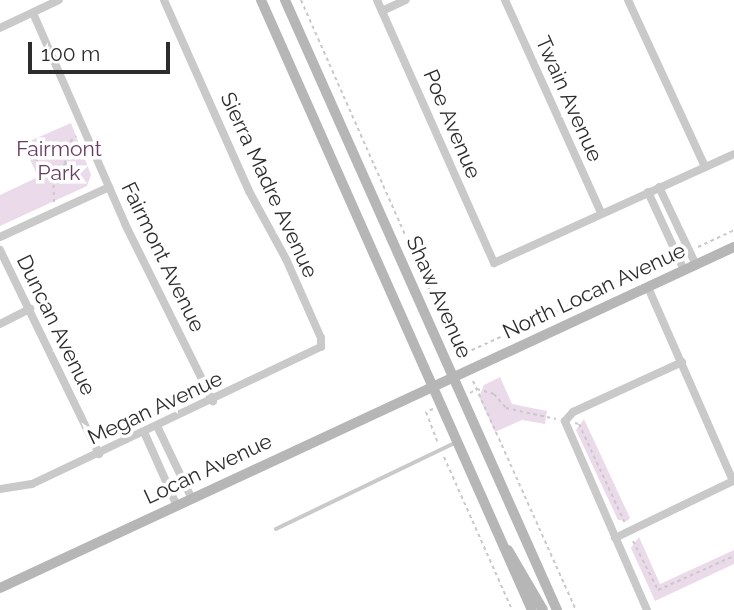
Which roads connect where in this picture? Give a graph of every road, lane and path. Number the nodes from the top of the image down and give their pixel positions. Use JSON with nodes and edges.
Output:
{"nodes":[{"id":1,"x":59,"y":0,"type":"edge"},
{"id":2,"x":164,"y":0,"type":"edge"},
{"id":3,"x":261,"y":0,"type":"edge"},
{"id":4,"x":285,"y":0,"type":"edge"},
{"id":5,"x":301,"y":0,"type":"edge"},
{"id":6,"x":377,"y":0,"type":"edge"},
{"id":7,"x":406,"y":0,"type":"edge"},
{"id":8,"x":505,"y":0,"type":"edge"},
{"id":9,"x":628,"y":0,"type":"edge"},
{"id":10,"x":382,"y":11,"type":"junction"},
{"id":11,"x":33,"y":13,"type":"junction"},
{"id":12,"x":0,"y":28,"type":"edge"},
{"id":13,"x":86,"y":131,"type":"junction"},
{"id":14,"x":60,"y":152,"type":"junction"},
{"id":15,"x":734,"y":154,"type":"edge"},
{"id":16,"x":705,"y":167,"type":"junction"},
{"id":17,"x":53,"y":170,"type":"junction"},
{"id":18,"x":109,"y":187,"type":"junction"},
{"id":19,"x":659,"y":187,"type":"junction"},
{"id":20,"x":648,"y":192,"type":"junction"},
{"id":21,"x":58,"y":210,"type":"junction"},
{"id":22,"x":601,"y":213,"type":"junction"},
{"id":23,"x":734,"y":229,"type":"edge"},
{"id":24,"x":0,"y":237,"type":"edge"},
{"id":25,"x":697,"y":247,"type":"dead end"},
{"id":26,"x":734,"y":247,"type":"edge"},
{"id":27,"x":0,"y":250,"type":"edge"},
{"id":28,"x":670,"y":259,"type":"dead end"},
{"id":29,"x":696,"y":265,"type":"junction"},
{"id":30,"x":684,"y":270,"type":"junction"},
{"id":31,"x":648,"y":287,"type":"junction"},
{"id":32,"x":30,"y":309,"type":"junction"},
{"id":33,"x":0,"y":324,"type":"edge"},
{"id":34,"x":321,"y":347,"type":"joint"},
{"id":35,"x":682,"y":362,"type":"junction"},
{"id":36,"x":454,"y":378,"type":"junction"},
{"id":37,"x":433,"y":387,"type":"junction"},
{"id":38,"x":477,"y":389,"type":"junction"},
{"id":39,"x":462,"y":396,"type":"junction"},
{"id":40,"x":213,"y":401,"type":"junction"},
{"id":41,"x":440,"y":406,"type":"junction"},
{"id":42,"x":565,"y":421,"type":"junction"},
{"id":43,"x":157,"y":426,"type":"junction"},
{"id":44,"x":144,"y":432,"type":"junction"},
{"id":45,"x":457,"y":442,"type":"junction"},
{"id":46,"x":441,"y":450,"type":"junction"},
{"id":47,"x":99,"y":454,"type":"junction"},
{"id":48,"x":177,"y":468,"type":"junction"},
{"id":49,"x":163,"y":475,"type":"junction"},
{"id":50,"x":733,"y":481,"type":"edge"},
{"id":51,"x":0,"y":489,"type":"edge"},
{"id":52,"x":191,"y":497,"type":"junction"},
{"id":53,"x":176,"y":504,"type":"junction"},
{"id":54,"x":276,"y":529,"type":"dead end"},
{"id":55,"x":629,"y":531,"type":"junction"},
{"id":56,"x":615,"y":538,"type":"junction"},
{"id":57,"x":500,"y":539,"type":"junction"},
{"id":58,"x":734,"y":556,"type":"edge"},
{"id":59,"x":0,"y":588,"type":"edge"},
{"id":60,"x":512,"y":610,"type":"edge"},
{"id":61,"x":532,"y":610,"type":"edge"},
{"id":62,"x":543,"y":610,"type":"edge"},
{"id":63,"x":557,"y":610,"type":"edge"},
{"id":64,"x":576,"y":610,"type":"edge"},
{"id":65,"x":647,"y":610,"type":"edge"}],
"edges":[{"from":1,"to":11,"type":"street"},
{"from":2,"to":34,"type":"street","name":"Sierra Madre Avenue"},
{"from":3,"to":37,"type":"main road","name":"Shaw Avenue"},
{"from":4,"to":36,"type":"main road","name":"Shaw Avenue"},
{"from":5,"to":28,"type":"path"},
{"from":6,"to":10,"type":"street","name":"Poe Avenue"},
{"from":7,"to":10,"type":"street"},
{"from":8,"to":22,"type":"street","name":"Twain Avenue"},
{"from":9,"to":16,"type":"street"},
{"from":10,"to":22,"type":"street","name":"Poe Avenue"},
{"from":11,"to":12,"type":"street"},
{"from":11,"to":13,"type":"street","name":"Fairmont Avenue"},
{"from":13,"to":14,"type":"path"},
{"from":13,"to":18,"type":"street","name":"Fairmont Avenue"},
{"from":14,"to":17,"type":"path"},
{"from":14,"to":17,"type":"path"},
{"from":15,"to":16,"type":"street"},
{"from":16,"to":19,"type":"street"},
{"from":17,"to":21,"type":"path"},
{"from":18,"to":21,"type":"street"},
{"from":18,"to":40,"type":"street","name":"Fairmont Avenue"},
{"from":19,"to":20,"type":"street"},
{"from":19,"to":29,"type":"street"},
{"from":20,"to":22,"type":"street"},
{"from":20,"to":30,"type":"street"},
{"from":21,"to":24,"type":"street"},
{"from":23,"to":25,"type":"path"},
{"from":26,"to":29,"type":"main road","name":"North Locan Avenue"},
{"from":27,"to":32,"type":"street","name":"Duncan Avenue"},
{"from":29,"to":30,"type":"main road","name":"North Locan Avenue"},
{"from":30,"to":31,"type":"main road","name":"North Locan Avenue"},
{"from":31,"to":35,"type":"street"},
{"from":31,"to":36,"type":"main road","name":"North Locan Avenue"},
{"from":32,"to":33,"type":"street"},
{"from":32,"to":47,"type":"street","name":"Duncan Avenue"},
{"from":34,"to":40,"type":"street","name":"Megan Avenue"},
{"from":35,"to":42,"type":"street"},
{"from":35,"to":50,"type":"street"},
{"from":36,"to":37,"type":"main road","name":"North Locan Avenue"},
{"from":36,"to":39,"type":"main road","name":"Shaw Avenue"},
{"from":37,"to":41,"type":"main road","name":"Shaw Avenue"},
{"from":37,"to":52,"type":"main road","name":"Locan Avenue"},
{"from":38,"to":39,"type":"path"},
{"from":38,"to":42,"type":"path"},
{"from":38,"to":64,"type":"path"},
{"from":39,"to":63,"type":"main road","name":"Shaw Avenue"},
{"from":40,"to":43,"type":"street","name":"Megan Avenue"},
{"from":41,"to":45,"type":"main road","name":"Shaw Avenue"},
{"from":41,"to":46,"type":"path"},
{"from":42,"to":55,"type":"path"},
{"from":42,"to":56,"type":"street"},
{"from":43,"to":44,"type":"street","name":"Megan Avenue"},
{"from":43,"to":48,"type":"street"},
{"from":44,"to":47,"type":"street","name":"Megan Avenue"},
{"from":44,"to":49,"type":"street"},
{"from":45,"to":46,"type":"lane"},
{"from":45,"to":57,"type":"main road","name":"Shaw Avenue"},
{"from":46,"to":54,"type":"lane"},
{"from":46,"to":60,"type":"path"},
{"from":47,"to":51,"type":"street","name":"Megan Avenue"},
{"from":48,"to":49,"type":"lane"},
{"from":48,"to":52,"type":"street"},
{"from":49,"to":53,"type":"street"},
{"from":50,"to":55,"type":"street"},
{"from":52,"to":53,"type":"main road","name":"Locan Avenue"},
{"from":53,"to":59,"type":"main road","name":"Locan Avenue"},
{"from":55,"to":56,"type":"street"},
{"from":55,"to":58,"type":"path"},
{"from":56,"to":65,"type":"street"},
{"from":57,"to":61,"type":"main road","name":"Shaw Avenue"},
{"from":57,"to":62,"type":"main road"}]}
